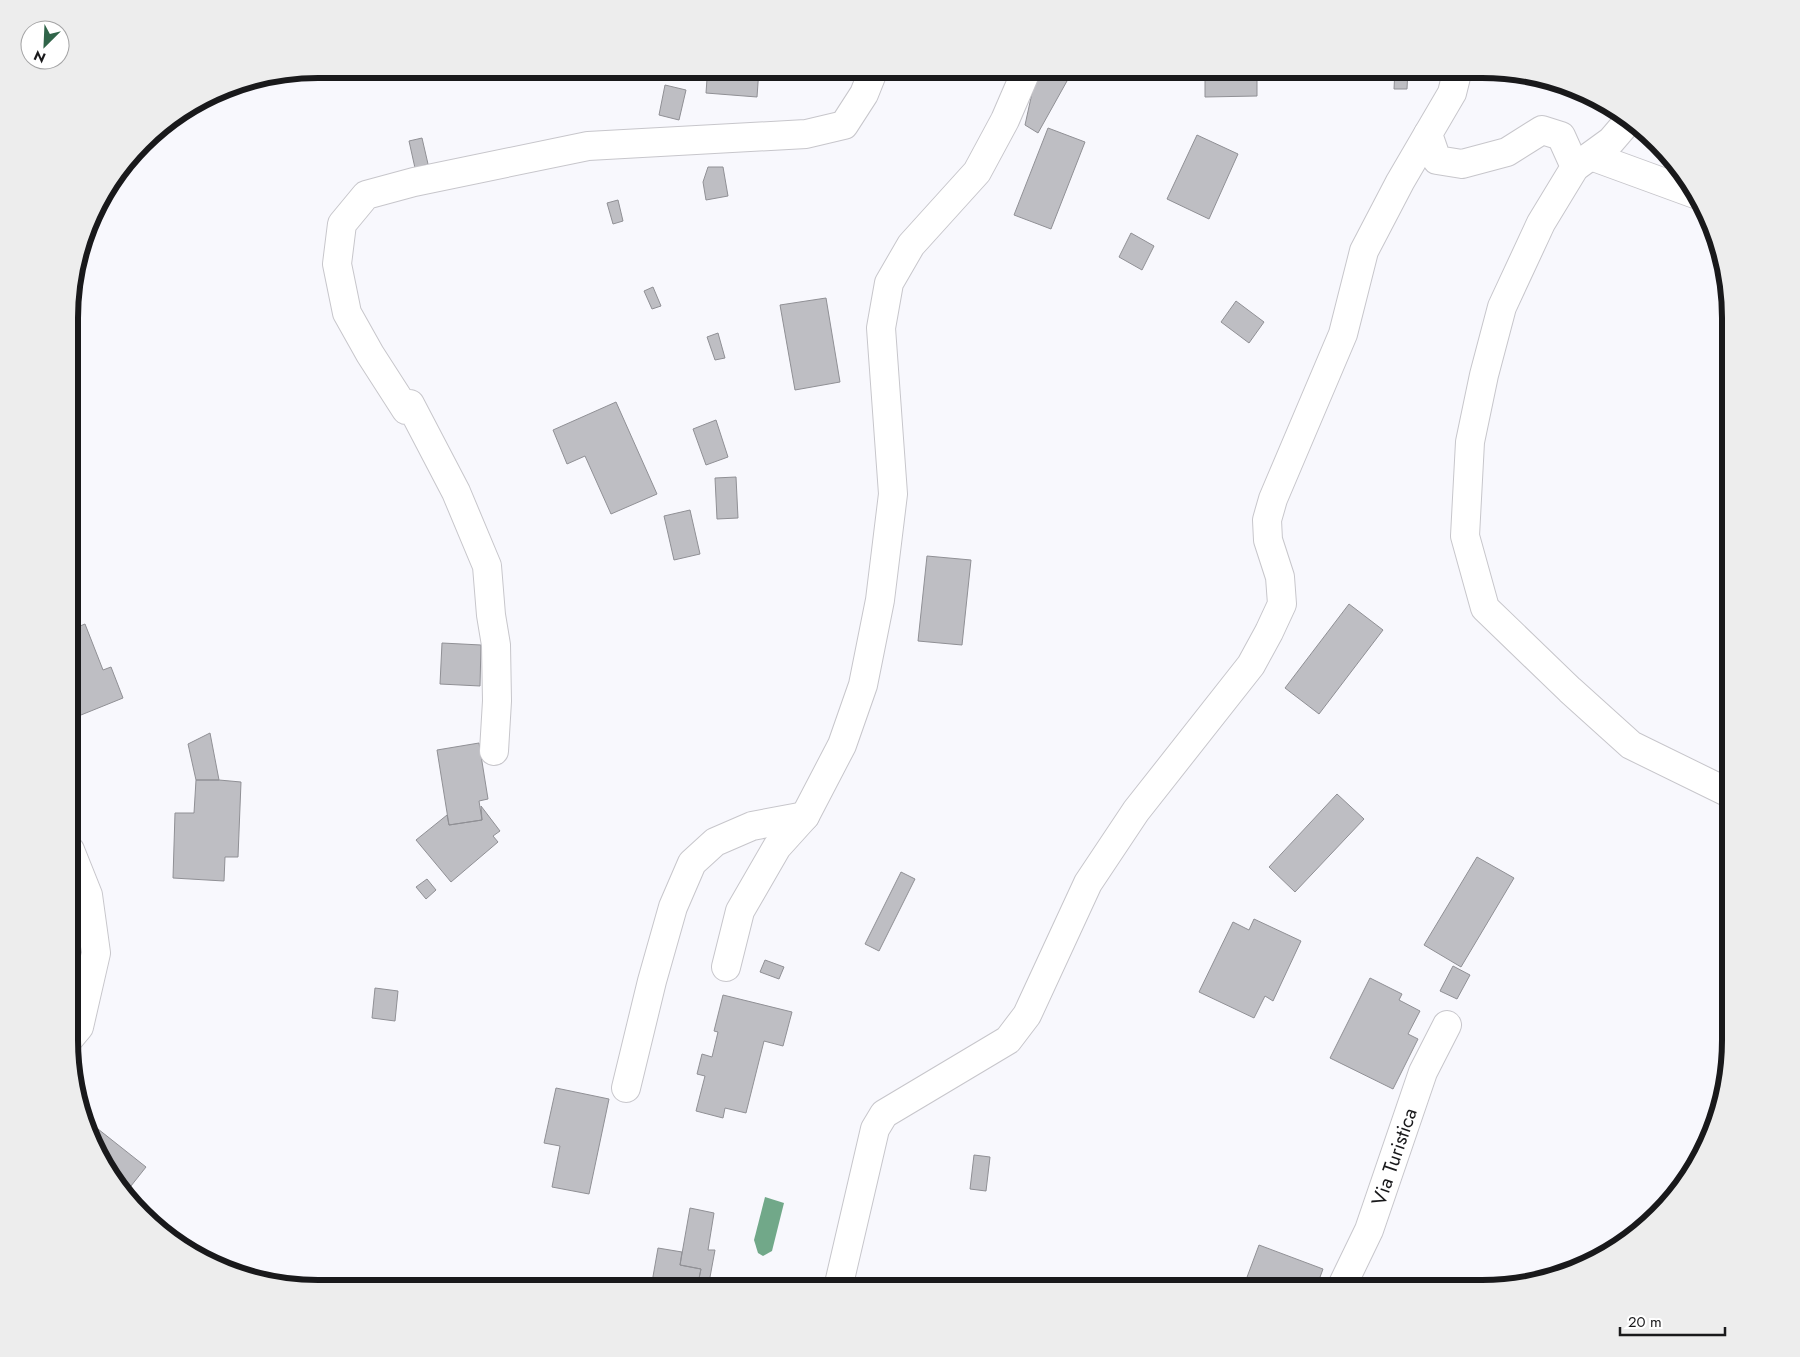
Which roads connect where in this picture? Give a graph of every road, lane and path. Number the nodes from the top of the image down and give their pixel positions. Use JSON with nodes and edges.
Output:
{"nodes":[{"id":1,"x":870,"y":78,"type":"edge"},
{"id":2,"x":1023,"y":78,"type":"edge"},
{"id":3,"x":1456,"y":78,"type":"edge"},
{"id":4,"x":1625,"y":125,"type":"edge"},
{"id":5,"x":1428,"y":134,"type":"junction"},
{"id":6,"x":1583,"y":162,"type":"junction"},
{"id":7,"x":1686,"y":192,"type":"edge"},
{"id":8,"x":494,"y":751,"type":"dead end"},
{"id":9,"x":1722,"y":790,"type":"edge"},
{"id":10,"x":805,"y":816,"type":"junction"},
{"id":11,"x":78,"y":870,"type":"edge"},
{"id":12,"x":726,"y":967,"type":"dead end"},
{"id":13,"x":1447,"y":1025,"type":"dead end"},
{"id":14,"x":78,"y":1028,"type":"edge"},
{"id":15,"x":626,"y":1088,"type":"dead end"},
{"id":16,"x":840,"y":1280,"type":"edge"},
{"id":17,"x":1346,"y":1280,"type":"edge"}],
"edges":[{"from":1,"to":8,"type":"street"},
{"from":2,"to":10,"type":"street"},
{"from":3,"to":5,"type":"street"},
{"from":4,"to":6,"type":"street"},
{"from":5,"to":6,"type":"street"},
{"from":5,"to":16,"type":"street"},
{"from":6,"to":7,"type":"street"},
{"from":6,"to":9,"type":"street"},
{"from":10,"to":12,"type":"street"},
{"from":10,"to":15,"type":"street"},
{"from":11,"to":14,"type":"street"},
{"from":13,"to":17,"type":"street","name":"Via Turistica"}]}
